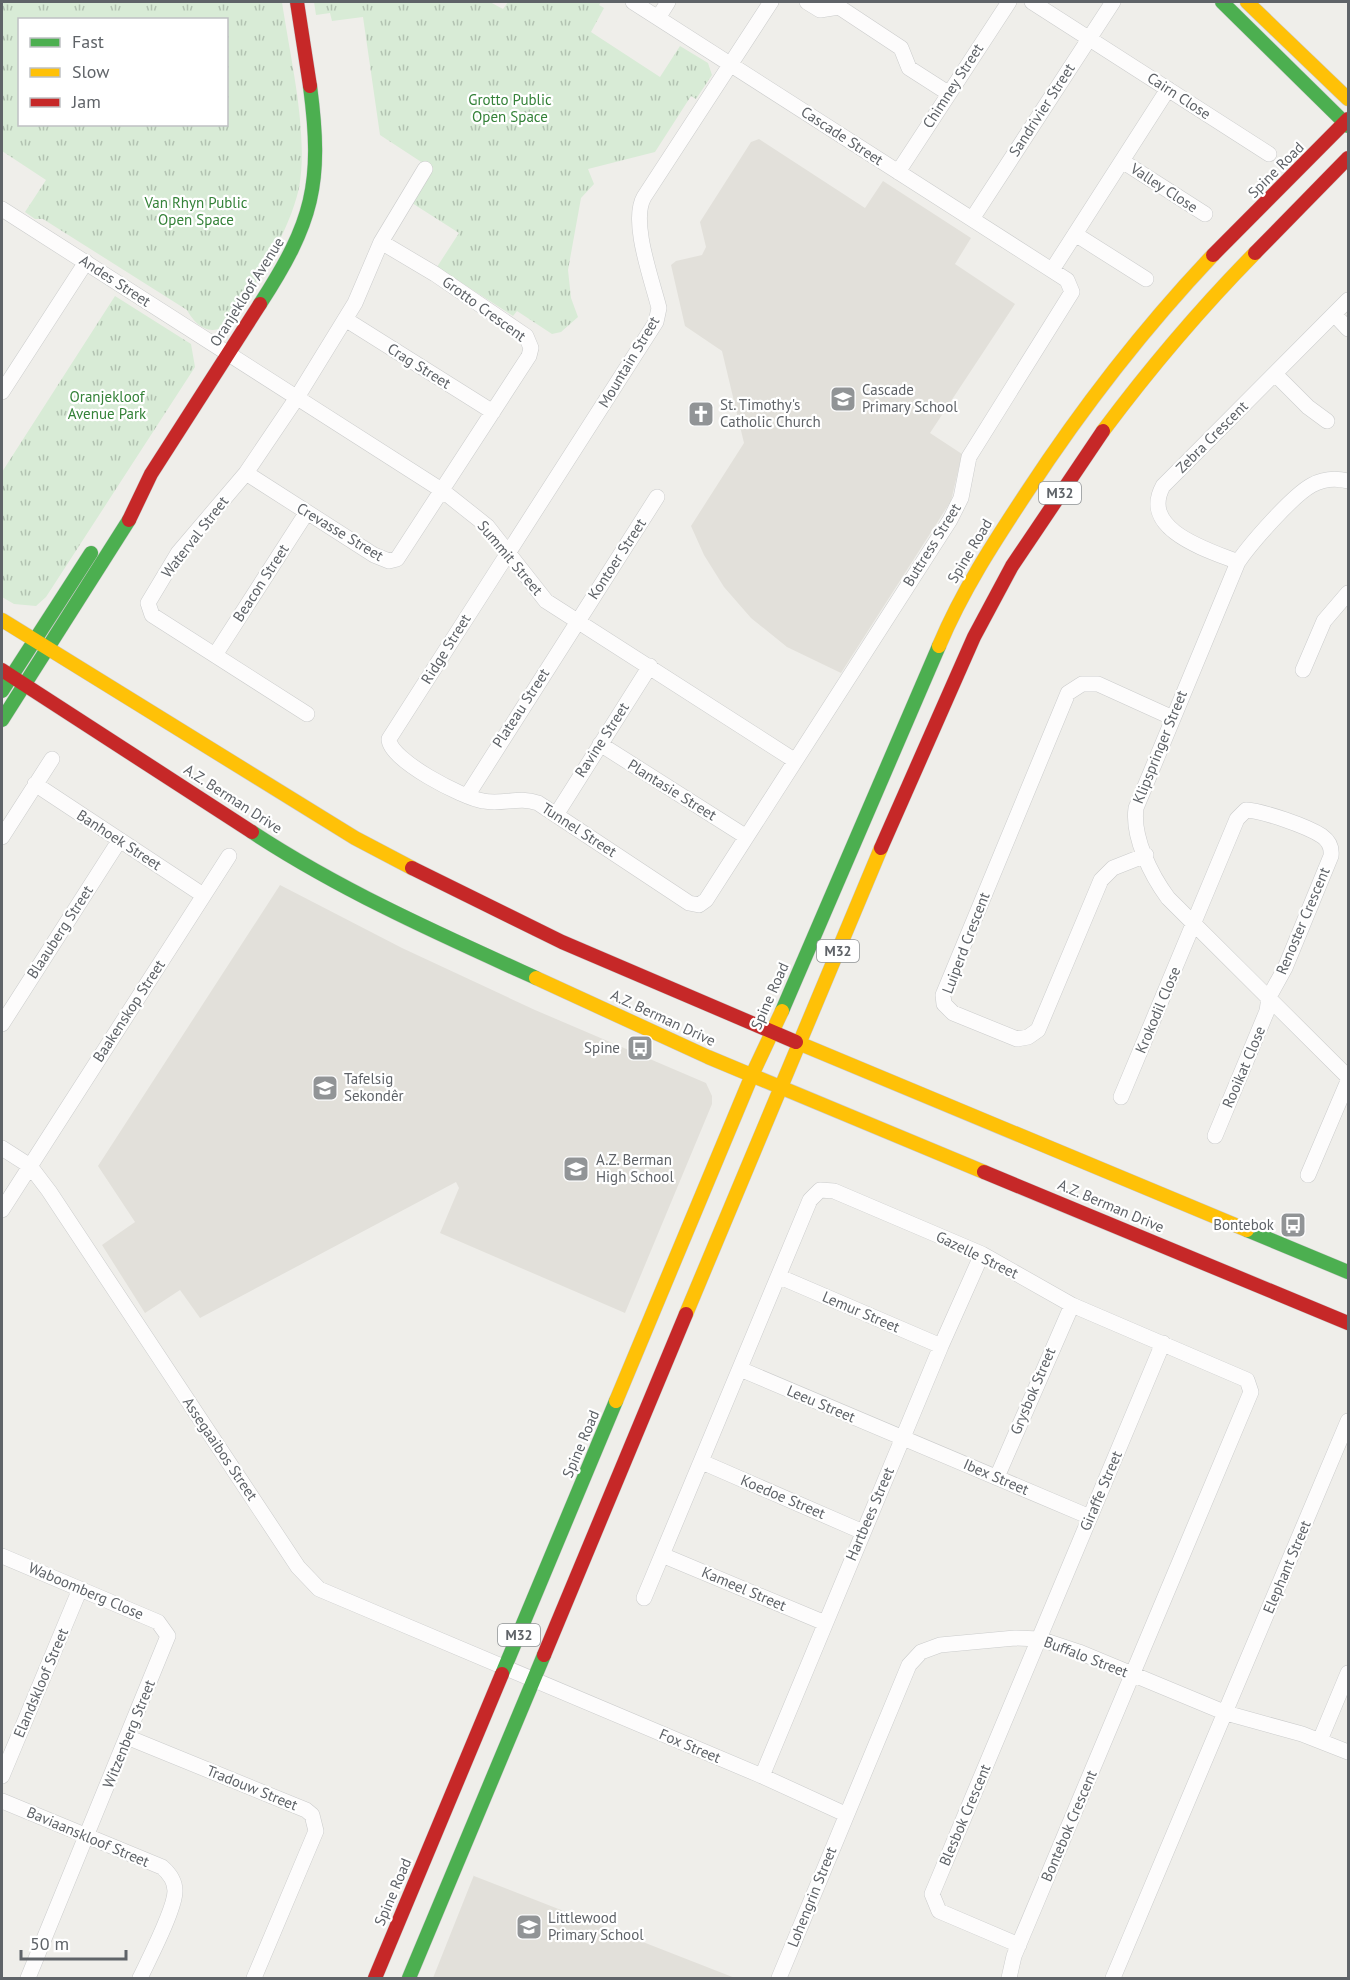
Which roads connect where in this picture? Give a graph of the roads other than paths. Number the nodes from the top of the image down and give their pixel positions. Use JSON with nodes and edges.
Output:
{"nodes":[{"id":1,"x":297,"y":2,"type":"edge"},
{"id":2,"x":633,"y":2,"type":"edge"},
{"id":3,"x":668,"y":2,"type":"edge"},
{"id":4,"x":771,"y":2,"type":"edge"},
{"id":5,"x":807,"y":2,"type":"edge"},
{"id":6,"x":1009,"y":2,"type":"edge"},
{"id":7,"x":1032,"y":2,"type":"edge"},
{"id":8,"x":1113,"y":2,"type":"edge"},
{"id":9,"x":1222,"y":2,"type":"edge"},
{"id":10,"x":1246,"y":2,"type":"edge"},
{"id":11,"x":658,"y":18,"type":"junction"},
{"id":12,"x":1089,"y":38,"type":"junction"},
{"id":13,"x":730,"y":65,"type":"junction"},
{"id":14,"x":1168,"y":89,"type":"junction"},
{"id":15,"x":948,"y":93,"type":"junction"},
{"id":16,"x":1348,"y":99,"type":"edge"},
{"id":17,"x":1348,"y":123,"type":"edge"},
{"id":18,"x":1269,"y":154,"type":"dead end"},
{"id":19,"x":1348,"y":158,"type":"edge"},
{"id":20,"x":1122,"y":161,"type":"junction"},
{"id":21,"x":425,"y":169,"type":"dead end"},
{"id":22,"x":898,"y":172,"type":"junction"},
{"id":23,"x":2,"y":209,"type":"edge"},
{"id":24,"x":1205,"y":214,"type":"dead end"},
{"id":25,"x":972,"y":219,"type":"junction"},
{"id":26,"x":1075,"y":234,"type":"junction"},
{"id":27,"x":381,"y":242,"type":"junction"},
{"id":28,"x":86,"y":262,"type":"junction"},
{"id":29,"x":1052,"y":270,"type":"junction"},
{"id":30,"x":1146,"y":279,"type":"dead end"},
{"id":31,"x":1348,"y":300,"type":"edge"},
{"id":32,"x":1334,"y":314,"type":"junction"},
{"id":33,"x":345,"y":320,"type":"junction"},
{"id":34,"x":1348,"y":329,"type":"edge"},
{"id":35,"x":227,"y":355,"type":"junction"},
{"id":36,"x":1275,"y":374,"type":"junction"},
{"id":37,"x":2,"y":392,"type":"edge"},
{"id":38,"x":296,"y":399,"type":"junction"},
{"id":39,"x":493,"y":412,"type":"junction"},
{"id":40,"x":1327,"y":421,"type":"dead end"},
{"id":41,"x":246,"y":473,"type":"junction"},
{"id":42,"x":151,"y":474,"type":"junction"},
{"id":43,"x":1348,"y":481,"type":"edge"},
{"id":44,"x":443,"y":491,"type":"junction"},
{"id":45,"x":657,"y":498,"type":"dead end"},
{"id":46,"x":118,"y":510,"type":"dead end"},
{"id":47,"x":307,"y":512,"type":"junction"},
{"id":48,"x":99,"y":539,"type":"dead end"},
{"id":49,"x":508,"y":553,"type":"junction"},
{"id":50,"x":1238,"y":562,"type":"junction"},
{"id":51,"x":1348,"y":593,"type":"edge"},
{"id":52,"x":2,"y":620,"type":"edge"},
{"id":53,"x":578,"y":620,"type":"junction"},
{"id":54,"x":34,"y":641,"type":"junction"},
{"id":55,"x":47,"y":650,"type":"junction"},
{"id":56,"x":215,"y":655,"type":"junction"},
{"id":57,"x":650,"y":666,"type":"junction"},
{"id":58,"x":1303,"y":670,"type":"dead end"},
{"id":59,"x":6,"y":673,"type":"edge"},
{"id":60,"x":25,"y":684,"type":"junction"},
{"id":61,"x":2,"y":691,"type":"edge"},
{"id":62,"x":308,"y":714,"type":"dead end"},
{"id":63,"x":1173,"y":718,"type":"junction"},
{"id":64,"x":2,"y":720,"type":"edge"},
{"id":65,"x":600,"y":744,"type":"junction"},
{"id":66,"x":390,"y":747,"type":"joint"},
{"id":67,"x":52,"y":759,"type":"dead end"},
{"id":68,"x":794,"y":760,"type":"junction"},
{"id":69,"x":35,"y":784,"type":"junction"},
{"id":70,"x":467,"y":796,"type":"junction"},
{"id":71,"x":556,"y":815,"type":"junction"},
{"id":72,"x":745,"y":836,"type":"junction"},
{"id":73,"x":2,"y":837,"type":"edge"},
{"id":74,"x":119,"y":841,"type":"junction"},
{"id":75,"x":1146,"y":855,"type":"junction"},
{"id":76,"x":229,"y":856,"type":"dead end"},
{"id":77,"x":203,"y":895,"type":"junction"},
{"id":78,"x":699,"y":905,"type":"joint"},
{"id":79,"x":1193,"y":922,"type":"junction"},
{"id":80,"x":1269,"y":998,"type":"junction"},
{"id":81,"x":2,"y":1023,"type":"edge"},
{"id":82,"x":772,"y":1032,"type":"junction"},
{"id":83,"x":800,"y":1043,"type":"junction"},
{"id":84,"x":752,"y":1075,"type":"junction"},
{"id":85,"x":1348,"y":1079,"type":"edge"},
{"id":86,"x":782,"y":1087,"type":"junction"},
{"id":87,"x":1121,"y":1097,"type":"dead end"},
{"id":88,"x":1215,"y":1136,"type":"dead end"},
{"id":89,"x":2,"y":1148,"type":"edge"},
{"id":90,"x":30,"y":1166,"type":"junction"},
{"id":91,"x":1308,"y":1175,"type":"dead end"},
{"id":92,"x":2,"y":1210,"type":"edge"},
{"id":93,"x":982,"y":1254,"type":"junction"},
{"id":94,"x":1348,"y":1272,"type":"edge"},
{"id":95,"x":780,"y":1277,"type":"junction"},
{"id":96,"x":1072,"y":1305,"type":"junction"},
{"id":97,"x":1348,"y":1323,"type":"edge"},
{"id":98,"x":1163,"y":1343,"type":"junction"},
{"id":99,"x":941,"y":1346,"type":"junction"},
{"id":100,"x":741,"y":1369,"type":"junction"},
{"id":101,"x":1348,"y":1421,"type":"edge"},
{"id":102,"x":902,"y":1438,"type":"junction"},
{"id":103,"x":702,"y":1462,"type":"junction"},
{"id":104,"x":997,"y":1478,"type":"junction"},
{"id":105,"x":1090,"y":1517,"type":"junction"},
{"id":106,"x":863,"y":1532,"type":"junction"},
{"id":107,"x":662,"y":1555,"type":"junction"},
{"id":108,"x":2,"y":1556,"type":"edge"},
{"id":109,"x":80,"y":1589,"type":"junction"},
{"id":110,"x":644,"y":1598,"type":"dead end"},
{"id":111,"x":825,"y":1623,"type":"junction"},
{"id":112,"x":166,"y":1631,"type":"joint"},
{"id":113,"x":1040,"y":1639,"type":"junction"},
{"id":114,"x":505,"y":1668,"type":"junction"},
{"id":115,"x":1348,"y":1674,"type":"edge"},
{"id":116,"x":1133,"y":1675,"type":"junction"},
{"id":117,"x":533,"y":1680,"type":"junction"},
{"id":118,"x":1226,"y":1713,"type":"junction"},
{"id":119,"x":127,"y":1737,"type":"junction"},
{"id":120,"x":1320,"y":1740,"type":"junction"},
{"id":121,"x":1348,"y":1752,"type":"edge"},
{"id":122,"x":2,"y":1776,"type":"edge"},
{"id":123,"x":762,"y":1776,"type":"junction"},
{"id":124,"x":2,"y":1801,"type":"edge"},
{"id":125,"x":845,"y":1815,"type":"junction"},
{"id":126,"x":87,"y":1836,"type":"junction"},
{"id":127,"x":1019,"y":1945,"type":"junction"},
{"id":128,"x":28,"y":1978,"type":"edge"},
{"id":129,"x":140,"y":1978,"type":"edge"},
{"id":130,"x":254,"y":1978,"type":"edge"},
{"id":131,"x":375,"y":1978,"type":"edge"},
{"id":132,"x":409,"y":1978,"type":"edge"},
{"id":133,"x":779,"y":1978,"type":"edge"},
{"id":134,"x":1008,"y":1978,"type":"edge"},
{"id":135,"x":1113,"y":1978,"type":"edge"}],
"edges":[{"from":1,"to":35,"type":"main road","name":"Oranjekloof Avenue"},
{"from":2,"to":11,"type":"street","name":"Cascade Street"},
{"from":3,"to":11,"type":"street"},
{"from":4,"to":13,"type":"street","name":"Mountain Street"},
{"from":5,"to":15,"type":"street"},
{"from":6,"to":15,"type":"street","name":"Chimney Street"},
{"from":7,"to":12,"type":"street","name":"Cairn Close"},
{"from":8,"to":12,"type":"street","name":"Sandrivier Street"},
{"from":9,"to":17,"type":"main road"},
{"from":10,"to":16,"type":"main road"},
{"from":11,"to":13,"type":"street","name":"Cascade Street"},
{"from":12,"to":14,"type":"street","name":"Cairn Close"},
{"from":12,"to":25,"type":"street","name":"Sandrivier Street"},
{"from":13,"to":22,"type":"street","name":"Cascade Street"},
{"from":13,"to":49,"type":"street","name":"Mountain Street"},
{"from":14,"to":18,"type":"street","name":"Cairn Close"},
{"from":14,"to":20,"type":"street"},
{"from":15,"to":22,"type":"street","name":"Chimney Street"},
{"from":17,"to":82,"type":"main road","name":"Spine Road","number":"M32"},
{"from":19,"to":83,"type":"main road","number":"M32"},
{"from":20,"to":24,"type":"street","name":"Valley Close"},
{"from":20,"to":26,"type":"street"},
{"from":21,"to":27,"type":"street"},
{"from":22,"to":25,"type":"street","name":"Cascade Street"},
{"from":23,"to":28,"type":"street","name":"Andes Street"},
{"from":25,"to":29,"type":"street","name":"Cascade Street"},
{"from":26,"to":29,"type":"street"},
{"from":26,"to":30,"type":"street"},
{"from":27,"to":33,"type":"street"},
{"from":27,"to":39,"type":"street","name":"Grotto Crescent"},
{"from":28,"to":35,"type":"street","name":"Andes Street"},
{"from":28,"to":37,"type":"street"},
{"from":29,"to":68,"type":"street","name":"Buttress Street"},
{"from":31,"to":32,"type":"street","name":"Zebra Crescent"},
{"from":32,"to":34,"type":"street"},
{"from":32,"to":36,"type":"street","name":"Zebra Crescent"},
{"from":33,"to":38,"type":"street"},
{"from":33,"to":39,"type":"street","name":"Crag Street"},
{"from":35,"to":38,"type":"street","name":"Summit Street"},
{"from":35,"to":42,"type":"main road","name":"Oranjekloof Avenue"},
{"from":36,"to":40,"type":"street"},
{"from":36,"to":50,"type":"street","name":"Zebra Crescent"},
{"from":38,"to":41,"type":"street","name":"Waterval Street"},
{"from":38,"to":44,"type":"street","name":"Summit Street"},
{"from":39,"to":44,"type":"street","name":"Grotto Crescent"},
{"from":41,"to":47,"type":"street","name":"Crevasse Street"},
{"from":41,"to":56,"type":"street","name":"Waterval Street"},
{"from":42,"to":46,"type":"main road","name":"Oranjekloof Avenue"},
{"from":42,"to":55,"type":"main road","name":"Oranjekloof Avenue"},
{"from":43,"to":50,"type":"street","name":"Klipspringer Street"},
{"from":44,"to":47,"type":"street","name":"Crevasse Street"},
{"from":44,"to":49,"type":"street","name":"Summit Street"},
{"from":45,"to":53,"type":"street","name":"Kontoer Street"},
{"from":47,"to":56,"type":"street","name":"Beacon Street"},
{"from":48,"to":54,"type":"main road"},
{"from":49,"to":53,"type":"street","name":"Summit Street"},
{"from":49,"to":66,"type":"street","name":"Ridge Street"},
{"from":50,"to":63,"type":"street","name":"Klipspringer Street"},
{"from":51,"to":58,"type":"street"},
{"from":52,"to":54,"type":"main road","name":"A.Z. Berman Drive"},
{"from":53,"to":57,"type":"street","name":"Summit Street"},
{"from":53,"to":70,"type":"street","name":"Plateau Street"},
{"from":54,"to":55,"type":"main road","name":"A.Z. Berman Drive"},
{"from":54,"to":59,"type":"main road"},
{"from":55,"to":60,"type":"main road","name":"Oranjekloof Avenue"},
{"from":55,"to":82,"type":"main road","name":"A.Z. Berman Drive"},
{"from":56,"to":62,"type":"street","name":"Waterval Street"},
{"from":57,"to":65,"type":"street","name":"Ravine Street"},
{"from":57,"to":68,"type":"street","name":"Summit Street"},
{"from":59,"to":60,"type":"main road","name":"A.Z. Berman Drive"},
{"from":59,"to":61,"type":"main road"},
{"from":60,"to":64,"type":"main road","name":"Oranjekloof Avenue"},
{"from":60,"to":84,"type":"main road","name":"A.Z. Berman Drive"},
{"from":63,"to":75,"type":"street","name":"Klipspringer Street"},
{"from":63,"to":75,"type":"street","name":"Luiperd Crescent"},
{"from":65,"to":71,"type":"street","name":"Ravine Street"},
{"from":65,"to":72,"type":"street","name":"Plantasie Street"},
{"from":66,"to":70,"type":"street","name":"Tunnel Street"},
{"from":67,"to":69,"type":"street"},
{"from":68,"to":72,"type":"street","name":"Buttress Street"},
{"from":69,"to":73,"type":"street"},
{"from":69,"to":74,"type":"street","name":"Banhoek Street"},
{"from":70,"to":71,"type":"street","name":"Tunnel Street"},
{"from":71,"to":78,"type":"street","name":"Tunnel Street"},
{"from":72,"to":78,"type":"street","name":"Buttress Street"},
{"from":74,"to":77,"type":"street","name":"Banhoek Street"},
{"from":74,"to":81,"type":"street","name":"Blaauberg Street"},
{"from":75,"to":79,"type":"street","name":"Klipspringer Street"},
{"from":76,"to":77,"type":"street","name":"Baakenskop Street"},
{"from":77,"to":90,"type":"street","name":"Baakenskop Street"},
{"from":79,"to":80,"type":"street","name":"Klipspringer Street"},
{"from":79,"to":80,"type":"street","name":"Renoster Crescent"},
{"from":79,"to":87,"type":"street","name":"Krokodil Close"},
{"from":80,"to":85,"type":"street","name":"Klipspringer Street"},
{"from":80,"to":88,"type":"street","name":"Rooikat Close"},
{"from":82,"to":83,"type":"main road","name":"A.Z. Berman Drive"},
{"from":82,"to":84,"type":"main road","name":"Spine Road","number":"M32"},
{"from":83,"to":86,"type":"main road","number":"M32"},
{"from":83,"to":94,"type":"main road","name":"A.Z. Berman Drive"},
{"from":84,"to":86,"type":"main road","name":"A.Z. Berman Drive"},
{"from":84,"to":114,"type":"main road","name":"Spine Road","number":"M32"},
{"from":85,"to":91,"type":"street"},
{"from":86,"to":97,"type":"main road","name":"A.Z. Berman Drive"},
{"from":86,"to":117,"type":"main road","number":"M32"},
{"from":89,"to":90,"type":"street","name":"Assegaaibos Street"},
{"from":90,"to":92,"type":"street","name":"Baakenskop Street"},
{"from":90,"to":114,"type":"street","name":"Assegaaibos Street"},
{"from":93,"to":95,"type":"street","name":"Gazelle Street"},
{"from":93,"to":96,"type":"street","name":"Gazelle Street"},
{"from":93,"to":99,"type":"street","name":"Hartbees Street"},
{"from":95,"to":99,"type":"street","name":"Lemur Street"},
{"from":95,"to":100,"type":"street","name":"Gazelle Street"},
{"from":96,"to":98,"type":"street","name":"Gazelle Street"},
{"from":96,"to":104,"type":"street","name":"Grysbok Street"},
{"from":98,"to":105,"type":"street","name":"Giraffe Street"},
{"from":98,"to":116,"type":"street","name":"Gazelle Street"},
{"from":99,"to":102,"type":"street","name":"Hartbees Street"},
{"from":100,"to":102,"type":"street","name":"Leeu Street"},
{"from":100,"to":103,"type":"street","name":"Gazelle Street"},
{"from":101,"to":118,"type":"street","name":"Elephant Street"},
{"from":102,"to":104,"type":"street","name":"Ibex Street"},
{"from":102,"to":106,"type":"street","name":"Hartbees Street"},
{"from":103,"to":106,"type":"street","name":"Koedoe Street"},
{"from":103,"to":107,"type":"street","name":"Gazelle Street"},
{"from":104,"to":105,"type":"street","name":"Ibex Street"},
{"from":105,"to":113,"type":"street","name":"Giraffe Street"},
{"from":106,"to":111,"type":"street","name":"Hartbees Street"},
{"from":107,"to":110,"type":"street","name":"Gazelle Street"},
{"from":107,"to":111,"type":"street","name":"Kameel Street"},
{"from":108,"to":109,"type":"street","name":"Waboomberg Close"},
{"from":109,"to":112,"type":"street","name":"Waboomberg Close"},
{"from":109,"to":122,"type":"street","name":"Elandskloof Street"},
{"from":111,"to":123,"type":"street","name":"Hartbees Street"},
{"from":112,"to":119,"type":"street","name":"Witzenberg Street"},
{"from":113,"to":116,"type":"street","name":"Buffalo Street"},
{"from":113,"to":125,"type":"street","name":"Buffalo Street"},
{"from":113,"to":127,"type":"street","name":"Blesbok Crescent"},
{"from":114,"to":117,"type":"street","name":"Assegaaibos Street"},
{"from":114,"to":131,"type":"main road","name":"Spine Road","number":"M32"},
{"from":115,"to":120,"type":"street"},
{"from":116,"to":118,"type":"street","name":"Buffalo Street"},
{"from":116,"to":127,"type":"street","name":"Bontebok Crescent"},
{"from":117,"to":123,"type":"street","name":"Fox Street"},
{"from":117,"to":132,"type":"main road","number":"M32"},
{"from":118,"to":120,"type":"street","name":"Buffalo Street"},
{"from":118,"to":135,"type":"street"},
{"from":119,"to":126,"type":"street","name":"Witzenberg Street"},
{"from":119,"to":130,"type":"street","name":"Tradouw Street"},
{"from":120,"to":121,"type":"street","name":"Buffalo Street"},
{"from":123,"to":125,"type":"street","name":"Fox Street"},
{"from":124,"to":126,"type":"street","name":"Baviaanskloof Street"},
{"from":125,"to":133,"type":"street","name":"Lohengrin Street"},
{"from":126,"to":128,"type":"street","name":"Witzenberg Street"},
{"from":126,"to":129,"type":"street","name":"Baviaanskloof Street"},
{"from":127,"to":134,"type":"street","name":"Bontebok Crescent"}]}
